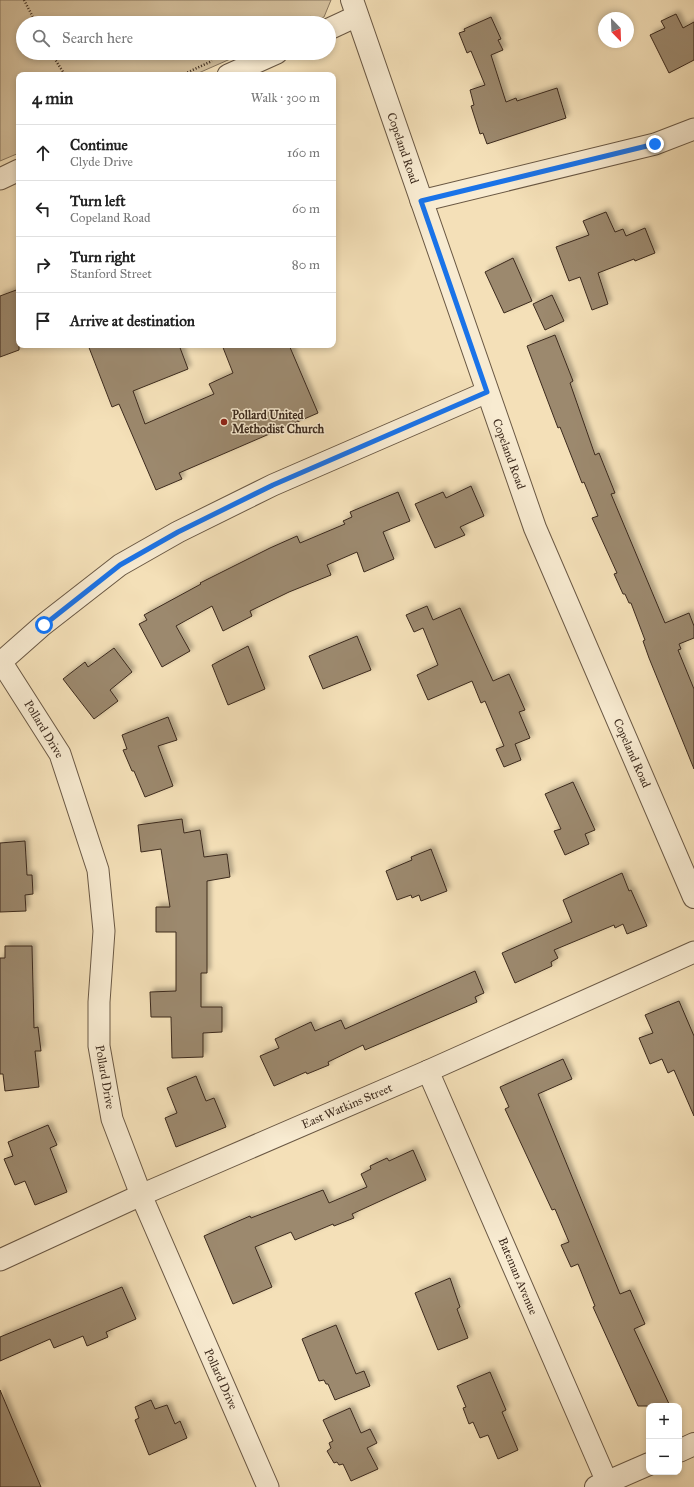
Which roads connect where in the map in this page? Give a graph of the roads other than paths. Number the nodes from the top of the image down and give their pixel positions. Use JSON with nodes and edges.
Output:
{"nodes":[{"id":1,"x":354,"y":8,"type":"edge"},
{"id":2,"x":336,"y":16,"type":"edge"},
{"id":3,"x":250,"y":60,"type":"edge"},
{"id":4,"x":223,"y":67,"type":"edge"},
{"id":5,"x":694,"y":129,"type":"edge"},
{"id":6,"x":16,"y":171,"type":"edge"},
{"id":7,"x":0,"y":179,"type":"edge"},
{"id":8,"x":421,"y":201,"type":"junction"},
{"id":9,"x":487,"y":392,"type":"junction"},
{"id":10,"x":1,"y":662,"type":"edge"},
{"id":11,"x":694,"y":897,"type":"edge"},
{"id":12,"x":694,"y":952,"type":"edge"},
{"id":13,"x":428,"y":1071,"type":"junction"},
{"id":14,"x":141,"y":1195,"type":"junction"},
{"id":15,"x":0,"y":1260,"type":"edge"},
{"id":16,"x":694,"y":1444,"type":"edge"},
{"id":17,"x":682,"y":1450,"type":"edge"},
{"id":18,"x":646,"y":1465,"type":"edge"},
{"id":19,"x":601,"y":1484,"type":"edge"},
{"id":20,"x":268,"y":1487,"type":"edge"}],
"edges":[{"from":1,"to":2,"type":"street"},
{"from":1,"to":8,"type":"street","name":"Copeland Road"},
{"from":3,"to":4,"type":"street"},
{"from":5,"to":8,"type":"street"},
{"from":6,"to":7,"type":"street"},
{"from":8,"to":9,"type":"street","name":"Copeland Road"},
{"from":9,"to":10,"type":"street"},
{"from":9,"to":11,"type":"street","name":"Copeland Road"},
{"from":10,"to":14,"type":"street","name":"Pollard Drive"},
{"from":12,"to":13,"type":"street","name":"East Watkins Street"},
{"from":13,"to":14,"type":"street","name":"East Watkins Street"},
{"from":13,"to":19,"type":"street","name":"Bateman Avenue"},
{"from":14,"to":15,"type":"street","name":"East Watkins Street"},
{"from":14,"to":20,"type":"street","name":"Pollard Drive"},
{"from":16,"to":17,"type":"street"},
{"from":18,"to":19,"type":"street"}]}
